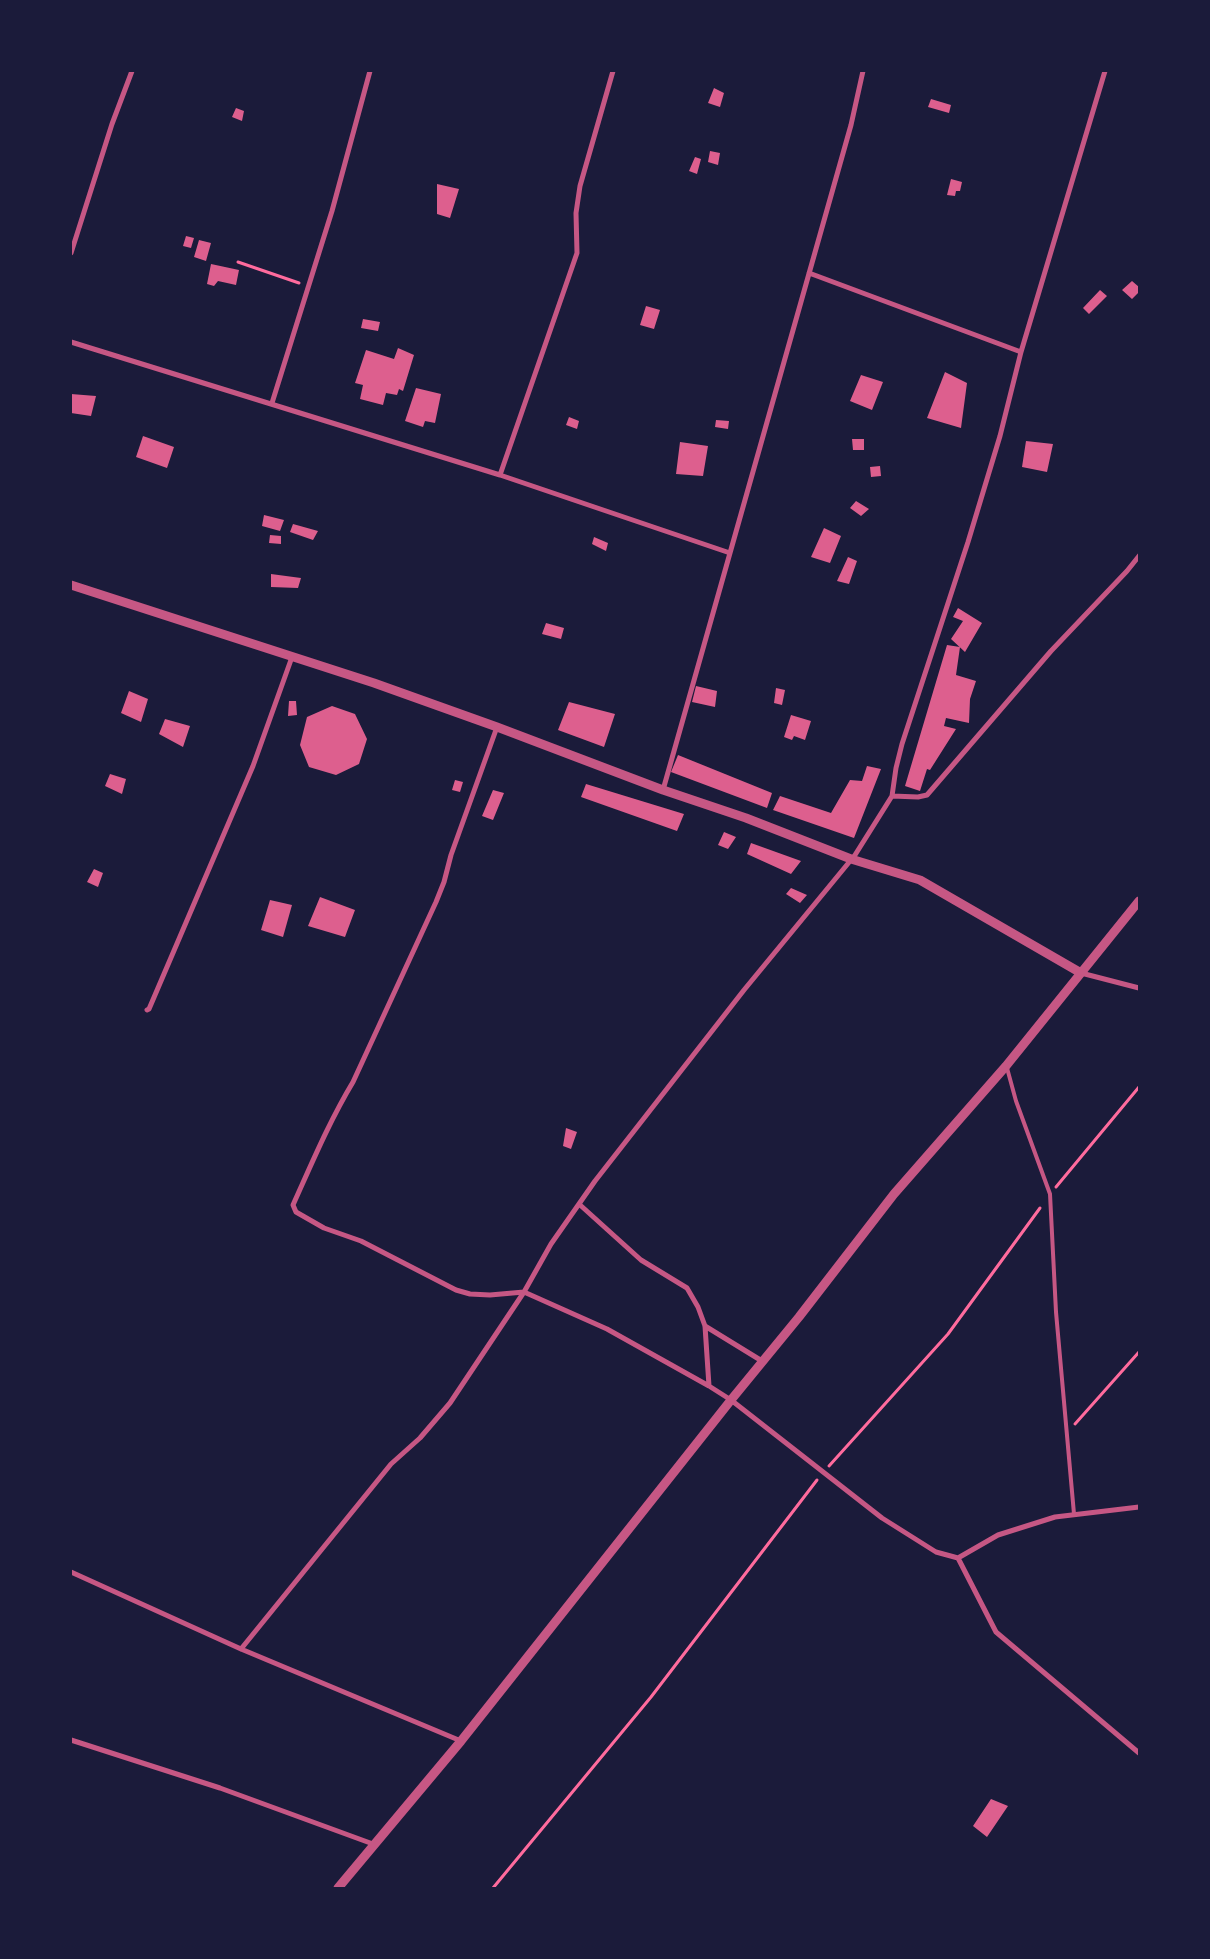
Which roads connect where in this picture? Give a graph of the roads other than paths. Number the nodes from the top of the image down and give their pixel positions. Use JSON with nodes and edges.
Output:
{"nodes":[{"id":1,"x":132,"y":71,"type":"edge"},
{"id":2,"x":370,"y":71,"type":"edge"},
{"id":3,"x":613,"y":71,"type":"edge"},
{"id":4,"x":863,"y":71,"type":"edge"},
{"id":5,"x":1105,"y":71,"type":"edge"},
{"id":6,"x":71,"y":253,"type":"edge"},
{"id":7,"x":809,"y":273,"type":"junction"},
{"id":8,"x":71,"y":342,"type":"edge"},
{"id":9,"x":1021,"y":352,"type":"junction"},
{"id":10,"x":272,"y":403,"type":"junction"},
{"id":11,"x":500,"y":475,"type":"junction"},
{"id":12,"x":730,"y":553,"type":"junction"},
{"id":13,"x":1139,"y":556,"type":"edge"},
{"id":14,"x":71,"y":585,"type":"edge"},
{"id":15,"x":292,"y":657,"type":"junction"},
{"id":16,"x":497,"y":726,"type":"junction"},
{"id":17,"x":663,"y":790,"type":"junction"},
{"id":18,"x":892,"y":796,"type":"junction"},
{"id":19,"x":851,"y":859,"type":"junction"},
{"id":20,"x":1139,"y":901,"type":"edge"},
{"id":21,"x":1081,"y":973,"type":"junction"},
{"id":22,"x":1139,"y":988,"type":"edge"},
{"id":23,"x":146,"y":1010,"type":"dead end"},
{"id":24,"x":1006,"y":1066,"type":"junction"},
{"id":25,"x":579,"y":1204,"type":"junction"},
{"id":26,"x":524,"y":1292,"type":"junction"},
{"id":27,"x":705,"y":1326,"type":"junction"},
{"id":28,"x":762,"y":1361,"type":"junction"},
{"id":29,"x":709,"y":1386,"type":"junction"},
{"id":30,"x":731,"y":1400,"type":"junction"},
{"id":31,"x":1139,"y":1507,"type":"edge"},
{"id":32,"x":1074,"y":1514,"type":"junction"},
{"id":33,"x":958,"y":1558,"type":"junction"},
{"id":34,"x":71,"y":1572,"type":"edge"},
{"id":35,"x":241,"y":1648,"type":"junction"},
{"id":36,"x":71,"y":1740,"type":"edge"},
{"id":37,"x":461,"y":1741,"type":"junction"},
{"id":38,"x":1139,"y":1753,"type":"edge"},
{"id":39,"x":373,"y":1844,"type":"junction"},
{"id":40,"x":338,"y":1888,"type":"edge"}],
"edges":[{"from":1,"to":6,"type":"street"},
{"from":2,"to":10,"type":"street"},
{"from":3,"to":11,"type":"street"},
{"from":4,"to":7,"type":"street"},
{"from":5,"to":9,"type":"street"},
{"from":7,"to":9,"type":"street"},
{"from":7,"to":12,"type":"street"},
{"from":8,"to":10,"type":"street"},
{"from":9,"to":18,"type":"street"},
{"from":10,"to":11,"type":"street"},
{"from":11,"to":12,"type":"street"},
{"from":12,"to":17,"type":"street"},
{"from":13,"to":18,"type":"street"},
{"from":14,"to":15,"type":"street"},
{"from":15,"to":16,"type":"street"},
{"from":15,"to":23,"type":"street"},
{"from":16,"to":17,"type":"street"},
{"from":16,"to":26,"type":"street"},
{"from":17,"to":19,"type":"street"},
{"from":18,"to":19,"type":"street"},
{"from":19,"to":21,"type":"street"},
{"from":19,"to":25,"type":"street"},
{"from":20,"to":21,"type":"street"},
{"from":21,"to":22,"type":"street"},
{"from":21,"to":24,"type":"street"},
{"from":24,"to":28,"type":"street"},
{"from":24,"to":32,"type":"lane"},
{"from":25,"to":26,"type":"street"},
{"from":25,"to":27,"type":"street"},
{"from":26,"to":29,"type":"street"},
{"from":26,"to":35,"type":"street"},
{"from":27,"to":28,"type":"street"},
{"from":27,"to":29,"type":"street"},
{"from":28,"to":30,"type":"street"},
{"from":29,"to":30,"type":"street"},
{"from":30,"to":33,"type":"street"},
{"from":30,"to":37,"type":"street"},
{"from":31,"to":32,"type":"street"},
{"from":32,"to":33,"type":"street"},
{"from":33,"to":38,"type":"street"},
{"from":34,"to":35,"type":"street"},
{"from":35,"to":37,"type":"street"},
{"from":36,"to":39,"type":"street"},
{"from":37,"to":39,"type":"street"},
{"from":39,"to":40,"type":"street"}]}
